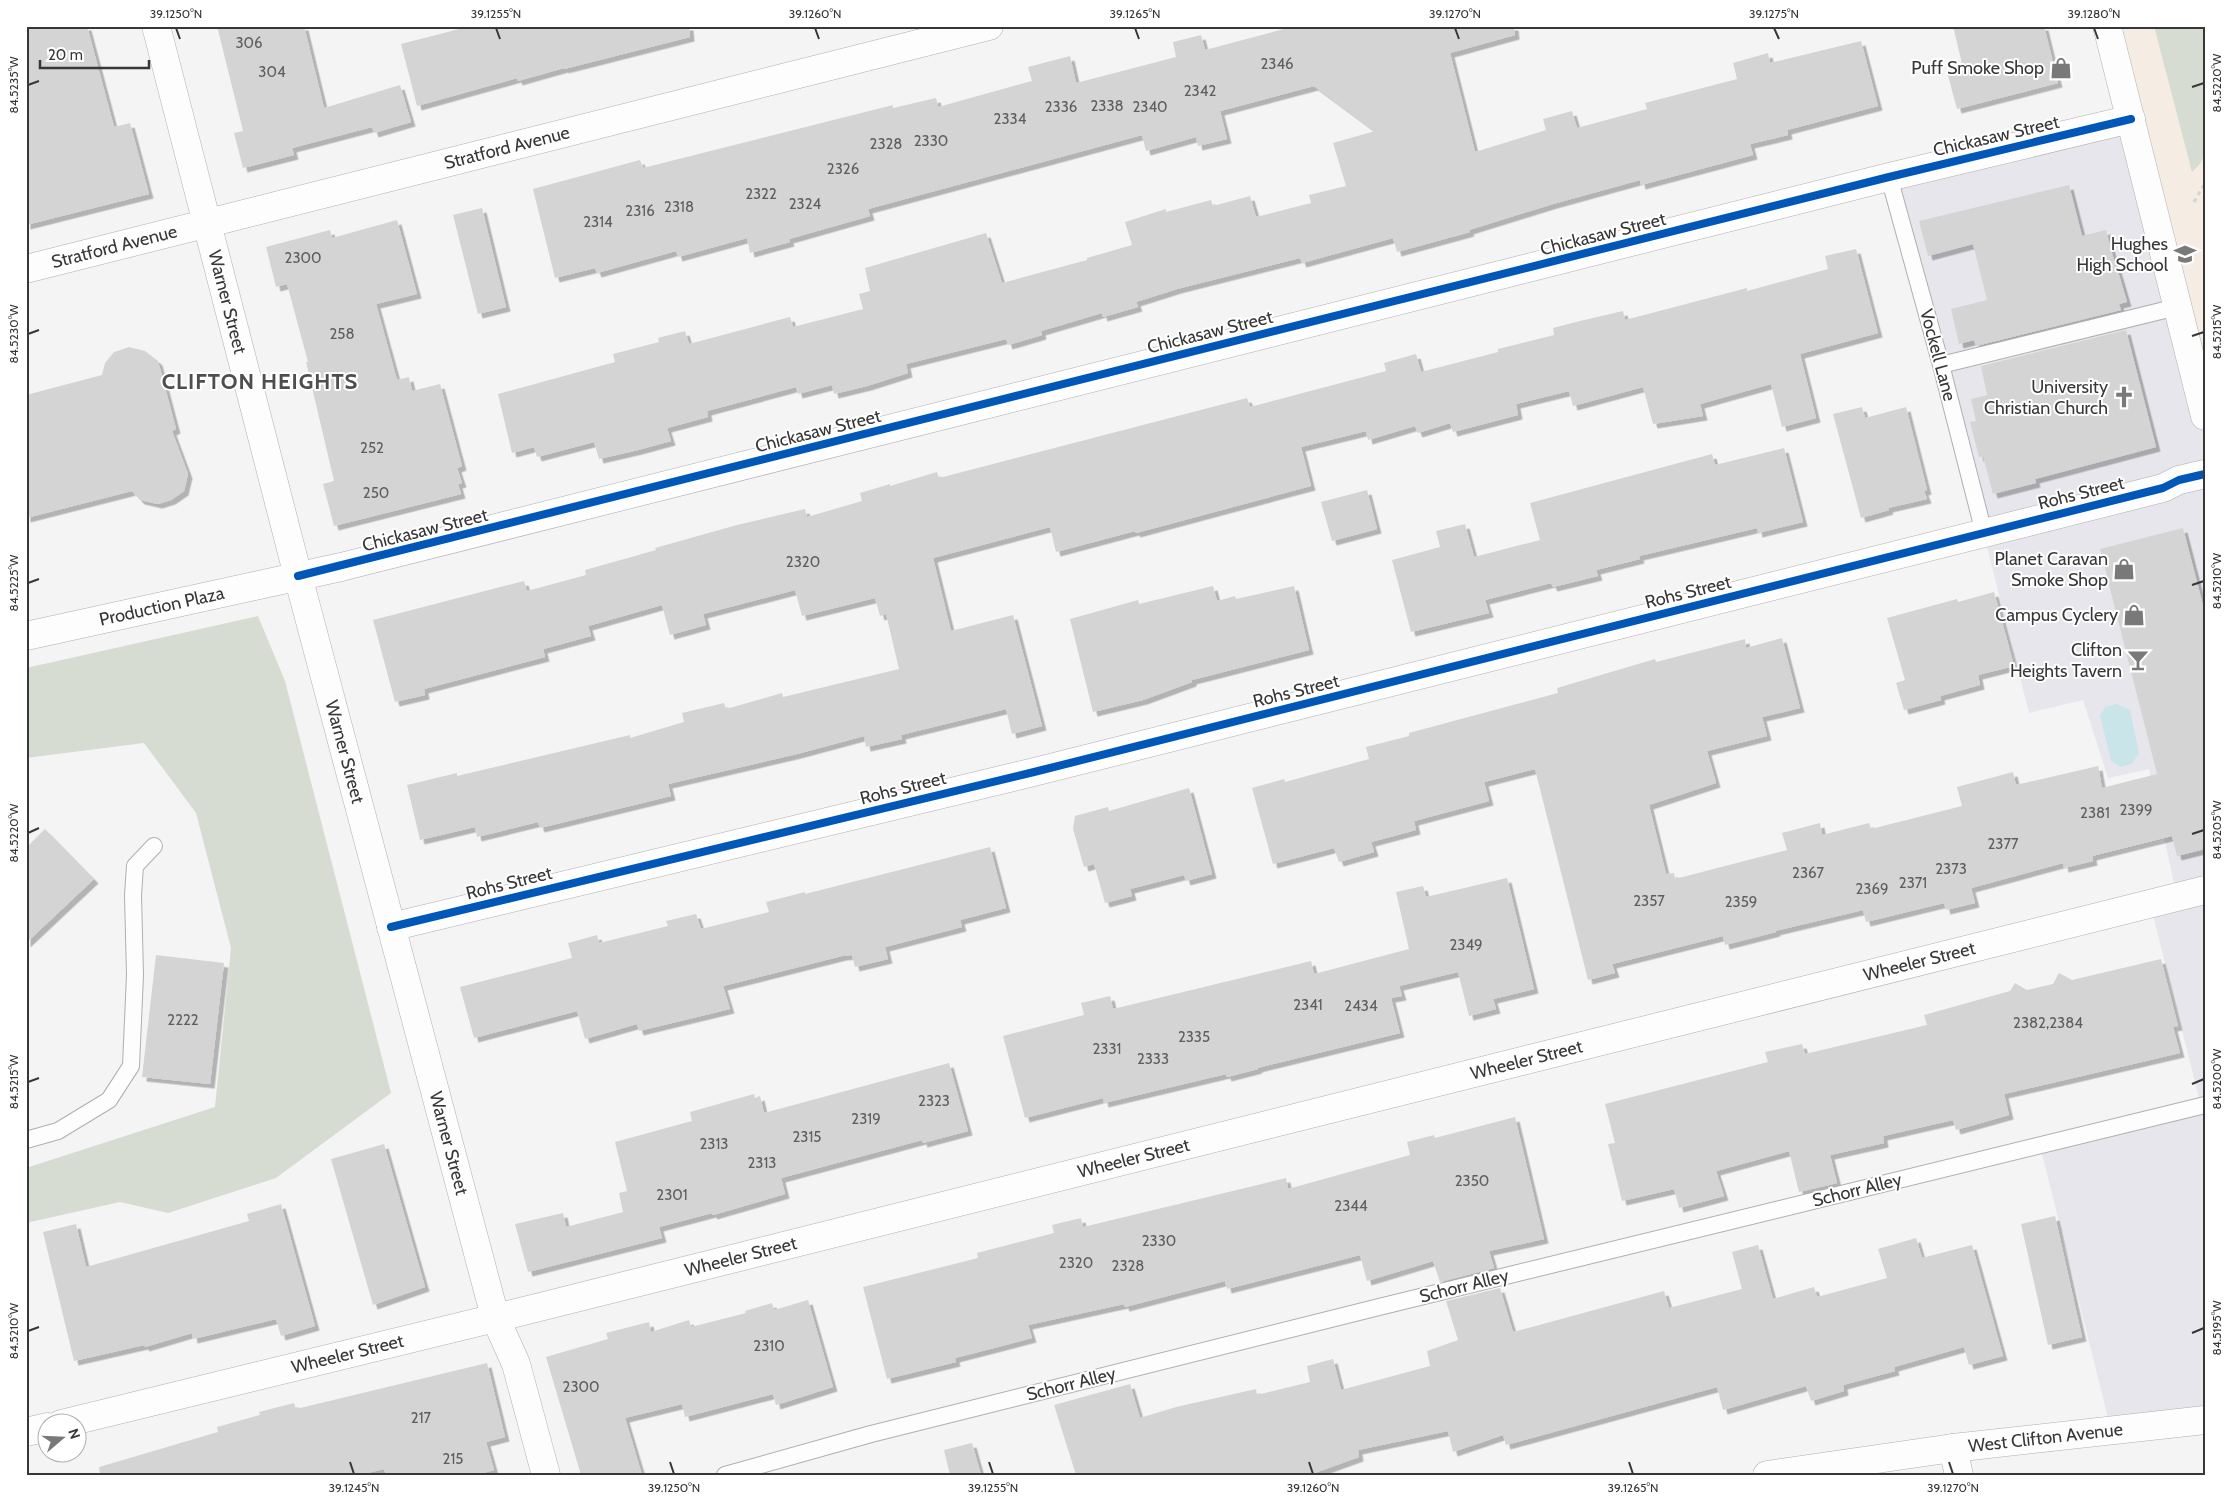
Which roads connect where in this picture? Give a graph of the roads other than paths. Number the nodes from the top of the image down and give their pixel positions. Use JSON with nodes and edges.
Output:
{"nodes":[{"id":1,"x":156,"y":26,"type":"edge"},
{"id":2,"x":989,"y":26,"type":"edge"},
{"id":3,"x":2107,"y":26,"type":"edge"},
{"id":4,"x":2131,"y":119,"type":"junction"},
{"id":5,"x":1889,"y":177,"type":"junction"},
{"id":6,"x":206,"y":224,"type":"junction"},
{"id":7,"x":26,"y":269,"type":"edge"},
{"id":8,"x":2177,"y":307,"type":"junction"},
{"id":9,"x":1941,"y":365,"type":"junction"},
{"id":10,"x":2205,"y":416,"type":"edge"},
{"id":11,"x":2205,"y":474,"type":"edge"},
{"id":12,"x":1984,"y":533,"type":"junction"},
{"id":13,"x":298,"y":576,"type":"junction"},
{"id":14,"x":26,"y":636,"type":"edge"},
{"id":15,"x":154,"y":846,"type":"dead end"},
{"id":16,"x":2205,"y":890,"type":"edge"},
{"id":17,"x":391,"y":927,"type":"junction"},
{"id":18,"x":2205,"y":1105,"type":"edge"},
{"id":19,"x":26,"y":1140,"type":"edge"},
{"id":20,"x":495,"y":1318,"type":"junction"},
{"id":21,"x":88,"y":1417,"type":"edge"},
{"id":22,"x":2205,"y":1420,"type":"edge"},
{"id":23,"x":1953,"y":1448,"type":"junction"},
{"id":24,"x":546,"y":1475,"type":"edge"},
{"id":25,"x":725,"y":1475,"type":"edge"},
{"id":26,"x":1767,"y":1475,"type":"edge"},
{"id":27,"x":1959,"y":1475,"type":"edge"}],
"edges":[{"from":1,"to":6,"type":"street","name":"Warner Street"},
{"from":2,"to":6,"type":"street","name":"Stratford Avenue"},
{"from":3,"to":4,"type":"street"},
{"from":4,"to":5,"type":"street","name":"Chickasaw Street"},
{"from":4,"to":8,"type":"street"},
{"from":5,"to":9,"type":"lane","name":"Vockell Lane"},
{"from":5,"to":13,"type":"street","name":"Chickasaw Street"},
{"from":6,"to":7,"type":"street","name":"Stratford Avenue"},
{"from":6,"to":13,"type":"street","name":"Warner Street"},
{"from":8,"to":9,"type":"lane"},
{"from":8,"to":10,"type":"street"},
{"from":9,"to":12,"type":"lane","name":"Vockell Lane"},
{"from":11,"to":12,"type":"street","name":"Rohs Street"},
{"from":12,"to":17,"type":"street","name":"Rohs Street"},
{"from":13,"to":14,"type":"street","name":"Production Plaza"},
{"from":13,"to":17,"type":"street","name":"Warner Street"},
{"from":15,"to":19,"type":"lane"},
{"from":16,"to":20,"type":"street","name":"Wheeler Street"},
{"from":17,"to":20,"type":"street","name":"Warner Street"},
{"from":18,"to":25,"type":"lane","name":"Schorr Alley"},
{"from":20,"to":21,"type":"street","name":"Wheeler Street"},
{"from":20,"to":24,"type":"street","name":"Warner Street"},
{"from":22,"to":23,"type":"street","name":"West Clifton Avenue"},
{"from":23,"to":26,"type":"street","name":"West Clifton Avenue"},
{"from":23,"to":27,"type":"street"}]}
